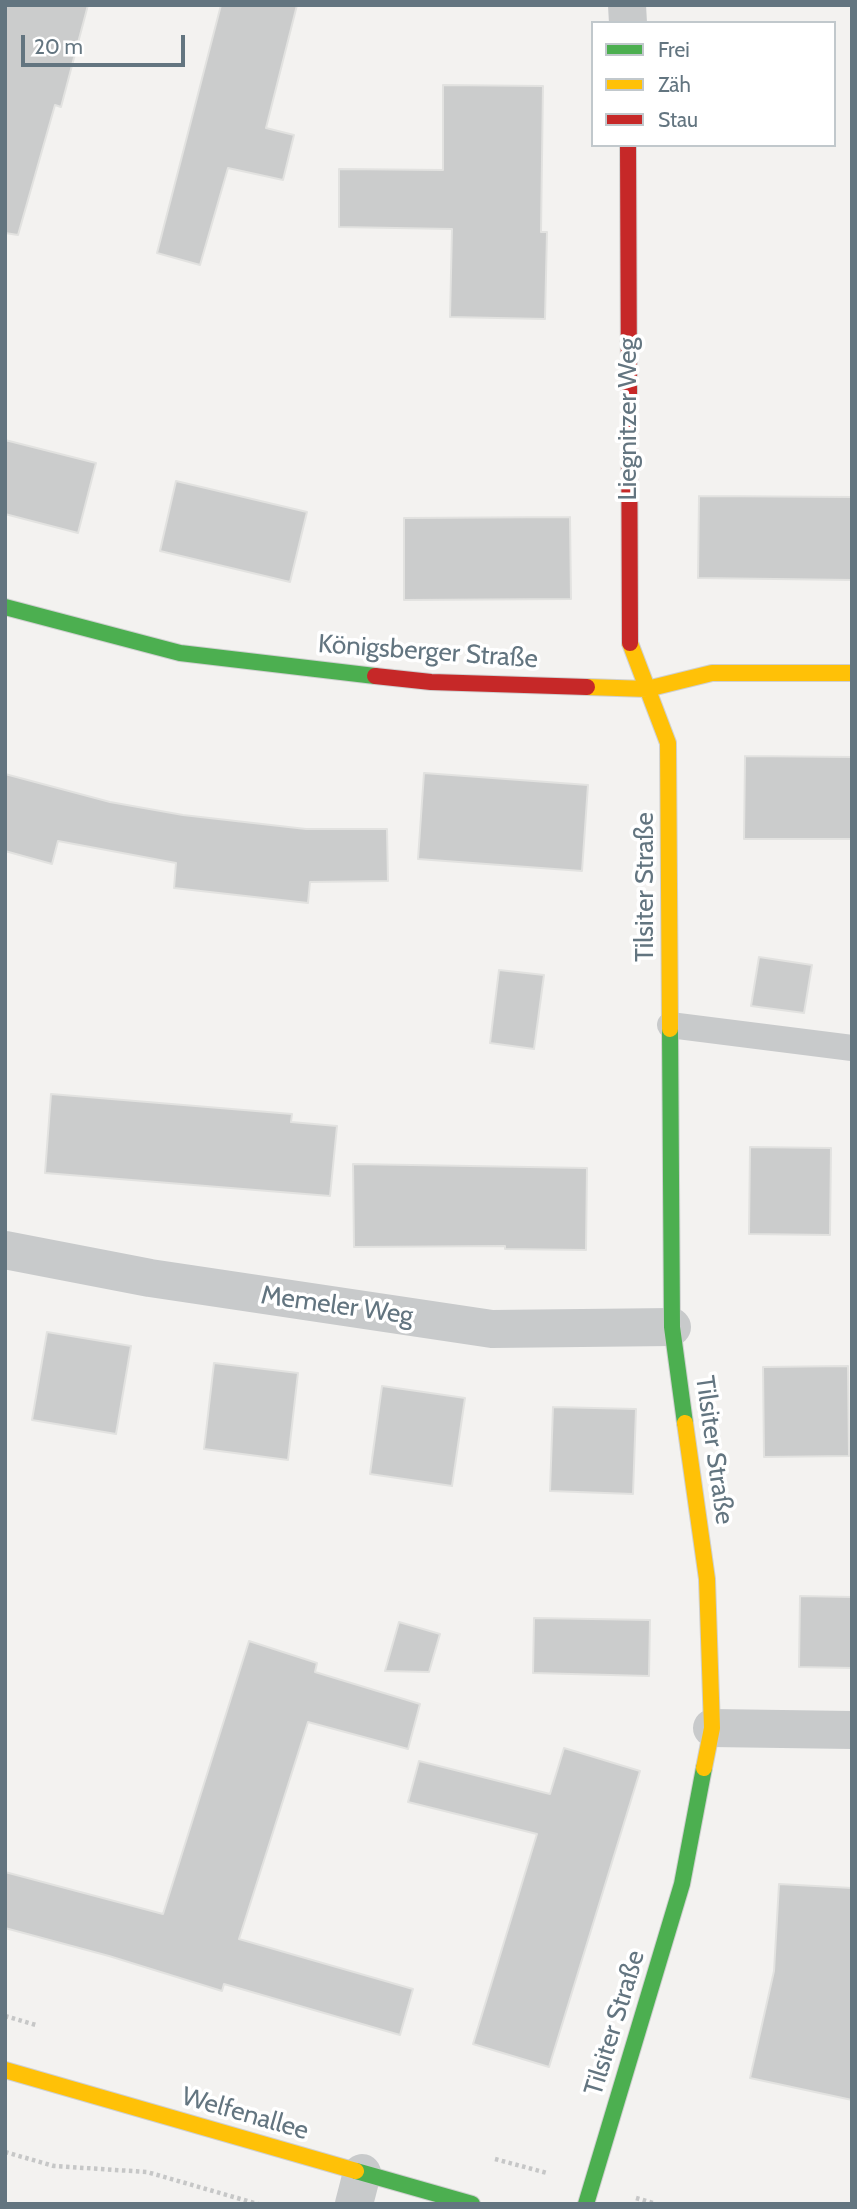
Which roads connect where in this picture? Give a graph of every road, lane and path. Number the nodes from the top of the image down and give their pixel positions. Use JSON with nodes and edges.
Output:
{"nodes":[{"id":1,"x":628,"y":147,"type":"edge"},
{"id":2,"x":5,"y":607,"type":"edge"},
{"id":3,"x":852,"y":673,"type":"edge"},
{"id":4,"x":647,"y":689,"type":"junction"},
{"id":5,"x":670,"y":1025,"type":"junction"},
{"id":6,"x":852,"y":1048,"type":"edge"},
{"id":7,"x":5,"y":1250,"type":"edge"},
{"id":8,"x":672,"y":1327,"type":"junction"},
{"id":9,"x":712,"y":1728,"type":"junction"},
{"id":10,"x":852,"y":1730,"type":"edge"},
{"id":11,"x":5,"y":2070,"type":"edge"},
{"id":12,"x":5,"y":2152,"type":"edge"},
{"id":13,"x":358,"y":2188,"type":"edge"},
{"id":14,"x":258,"y":2204,"type":"edge"},
{"id":15,"x":472,"y":2204,"type":"edge"},
{"id":16,"x":586,"y":2204,"type":"edge"}],
"edges":[{"from":1,"to":4,"type":"street","name":"Liegnitzer Weg"},
{"from":2,"to":4,"type":"street","name":"Königsberger Straße"},
{"from":3,"to":4,"type":"street","name":"Königsberger Straße"},
{"from":4,"to":5,"type":"street","name":"Tilsiter Straße"},
{"from":5,"to":6,"type":"lane"},
{"from":5,"to":8,"type":"street","name":"Tilsiter Straße"},
{"from":7,"to":8,"type":"street","name":"Memeler Weg"},
{"from":8,"to":9,"type":"street","name":"Tilsiter Straße"},
{"from":9,"to":10,"type":"street"},
{"from":9,"to":16,"type":"street","name":"Tilsiter Straße"},
{"from":11,"to":13,"type":"street","name":"Welfenallee"},
{"from":12,"to":14,"type":"path"},
{"from":13,"to":15,"type":"street","name":"Welfenallee"}]}
